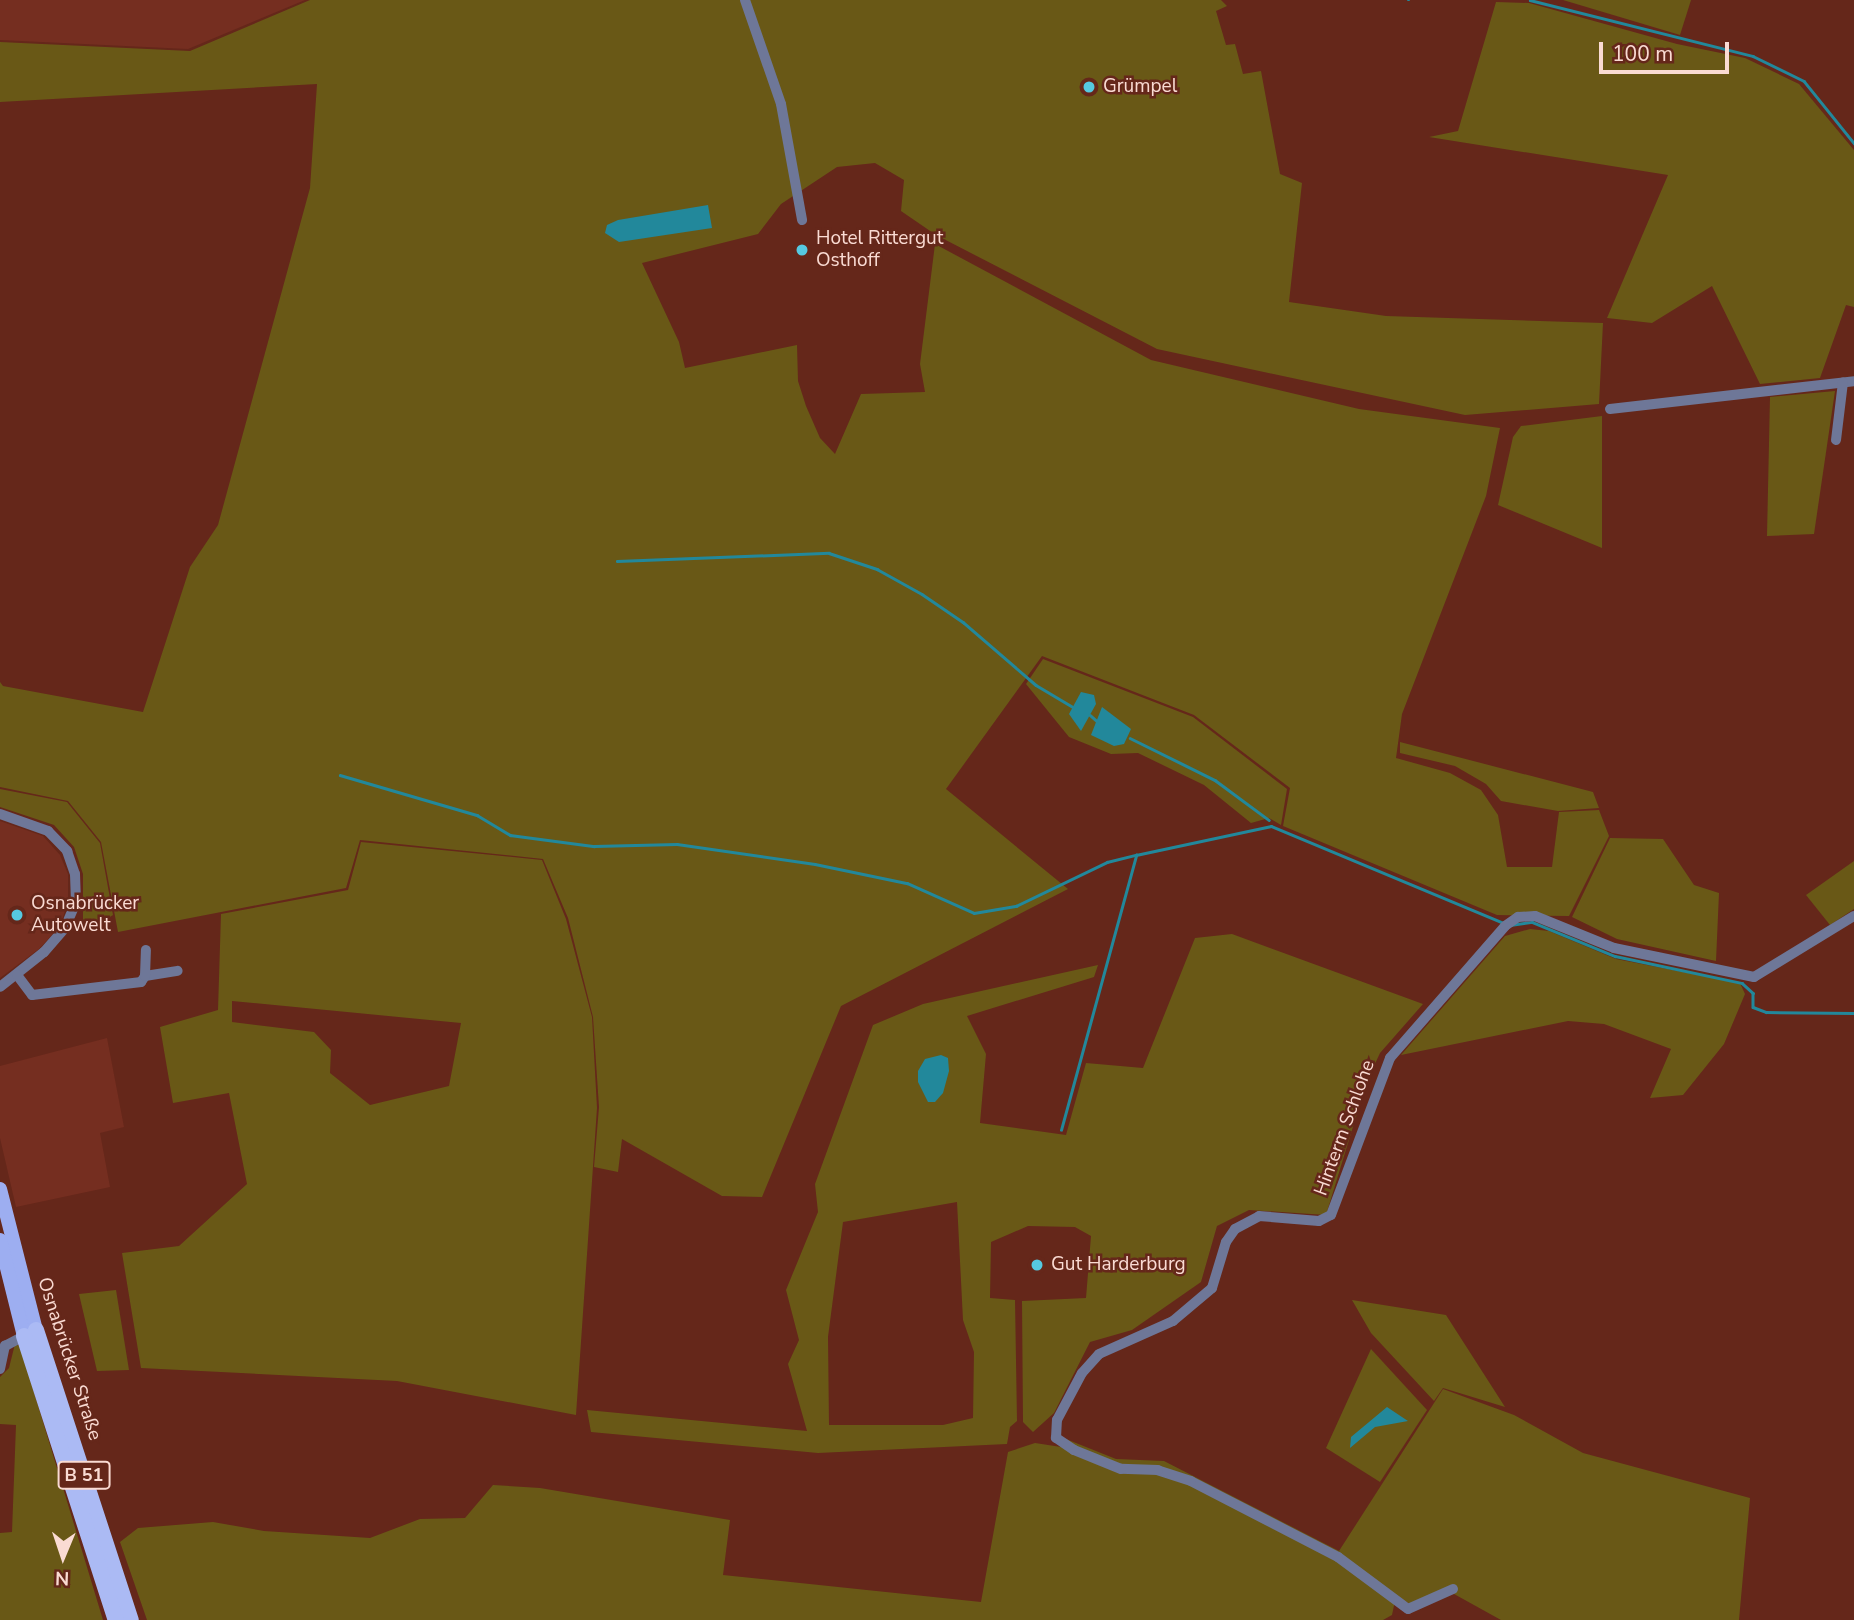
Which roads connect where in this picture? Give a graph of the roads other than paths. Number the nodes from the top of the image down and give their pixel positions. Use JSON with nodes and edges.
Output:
{"nodes":[{"id":1,"x":745,"y":0,"type":"edge"},
{"id":2,"x":802,"y":220,"type":"dead end"},
{"id":3,"x":1849,"y":382,"type":"edge"},
{"id":4,"x":1610,"y":409,"type":"dead end"},
{"id":5,"x":1836,"y":440,"type":"dead end"},
{"id":6,"x":0,"y":814,"type":"edge"},
{"id":7,"x":1854,"y":916,"type":"edge"},
{"id":8,"x":146,"y":950,"type":"dead end"},
{"id":9,"x":178,"y":971,"type":"dead end"},
{"id":10,"x":17,"y":975,"type":"junction"},
{"id":11,"x":145,"y":976,"type":"junction"},
{"id":12,"x":0,"y":987,"type":"edge"},
{"id":13,"x":0,"y":1189,"type":"edge"},
{"id":14,"x":0,"y":1240,"type":"edge"},
{"id":15,"x":30,"y":1333,"type":"junction"},
{"id":16,"x":0,"y":1369,"type":"edge"},
{"id":17,"x":1453,"y":1589,"type":"dead end"},
{"id":18,"x":117,"y":1620,"type":"edge"},
{"id":19,"x":131,"y":1620,"type":"edge"}],
"edges":[{"from":1,"to":2,"type":"street"},
{"from":3,"to":4,"type":"street"},
{"from":3,"to":5,"type":"street"},
{"from":6,"to":10,"type":"street"},
{"from":7,"to":17,"type":"street","name":"Hinterm Schlohe"},
{"from":8,"to":11,"type":"street"},
{"from":9,"to":11,"type":"street"},
{"from":10,"to":11,"type":"street"},
{"from":10,"to":12,"type":"street"},
{"from":13,"to":15,"type":"main road","name":"Osnabrücker Straße","number":"B 51"},
{"from":14,"to":15,"type":"main road","name":"Osnabrücker Straße","number":"B 51"},
{"from":15,"to":16,"type":"street"},
{"from":15,"to":18,"type":"highway","name":"Osnabrücker Straße","number":"B 51"},
{"from":15,"to":19,"type":"highway","name":"Osnabrücker Straße","number":"B 51"}]}
